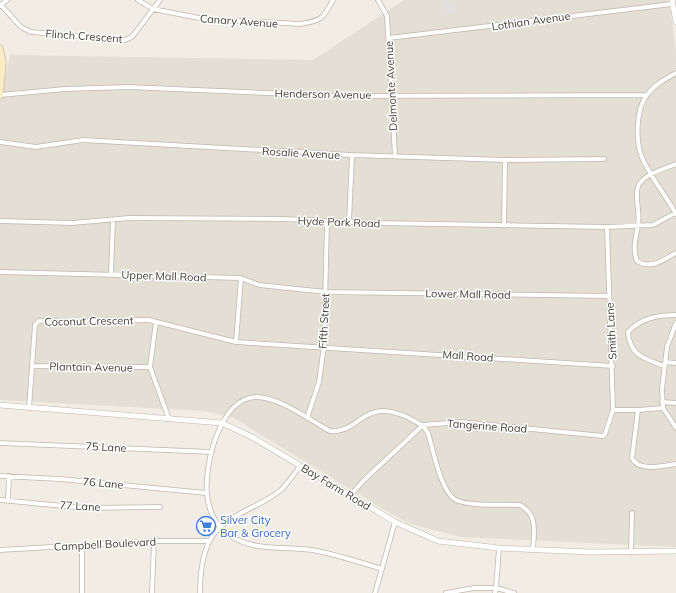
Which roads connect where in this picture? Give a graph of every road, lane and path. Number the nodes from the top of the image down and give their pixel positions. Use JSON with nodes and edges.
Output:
{"nodes":[{"id":1,"x":7,"y":0,"type":"edge"},
{"id":2,"x":138,"y":0,"type":"edge"},
{"id":3,"x":160,"y":0,"type":"edge"},
{"id":4,"x":333,"y":0,"type":"edge"},
{"id":5,"x":378,"y":0,"type":"edge"},
{"id":6,"x":672,"y":2,"type":"edge"},
{"id":7,"x":0,"y":6,"type":"edge"},
{"id":8,"x":153,"y":9,"type":"junction"},
{"id":9,"x":676,"y":22,"type":"edge"},
{"id":10,"x":389,"y":38,"type":"junction"},
{"id":11,"x":0,"y":48,"type":"edge"},
{"id":12,"x":676,"y":73,"type":"edge"},
{"id":13,"x":0,"y":95,"type":"edge"},
{"id":14,"x":392,"y":95,"type":"junction"},
{"id":15,"x":646,"y":95,"type":"junction"},
{"id":16,"x":0,"y":142,"type":"edge"},
{"id":17,"x":352,"y":155,"type":"junction"},
{"id":18,"x":395,"y":156,"type":"junction"},
{"id":19,"x":604,"y":159,"type":"dead end"},
{"id":20,"x":505,"y":160,"type":"junction"},
{"id":21,"x":676,"y":164,"type":"edge"},
{"id":22,"x":651,"y":173,"type":"junction"},
{"id":23,"x":676,"y":214,"type":"edge"},
{"id":24,"x":113,"y":220,"type":"junction"},
{"id":25,"x":0,"y":221,"type":"edge"},
{"id":26,"x":327,"y":222,"type":"junction"},
{"id":27,"x":349,"y":222,"type":"junction"},
{"id":28,"x":504,"y":226,"type":"junction"},
{"id":29,"x":638,"y":226,"type":"junction"},
{"id":30,"x":608,"y":227,"type":"junction"},
{"id":31,"x":676,"y":253,"type":"edge"},
{"id":32,"x":0,"y":272,"type":"edge"},
{"id":33,"x":111,"y":274,"type":"junction"},
{"id":34,"x":241,"y":278,"type":"junction"},
{"id":35,"x":326,"y":292,"type":"junction"},
{"id":36,"x":609,"y":296,"type":"junction"},
{"id":37,"x":676,"y":315,"type":"edge"},
{"id":38,"x":156,"y":322,"type":"junction"},
{"id":39,"x":676,"y":323,"type":"edge"},
{"id":40,"x":236,"y":342,"type":"junction"},
{"id":41,"x":324,"y":346,"type":"junction"},
{"id":42,"x":676,"y":363,"type":"edge"},
{"id":43,"x":664,"y":364,"type":"junction"},
{"id":44,"x":32,"y":366,"type":"junction"},
{"id":45,"x":613,"y":366,"type":"junction"},
{"id":46,"x":150,"y":367,"type":"junction"},
{"id":47,"x":662,"y":402,"type":"junction"},
{"id":48,"x":676,"y":403,"type":"edge"},
{"id":49,"x":0,"y":405,"type":"edge"},
{"id":50,"x":29,"y":408,"type":"junction"},
{"id":51,"x":662,"y":408,"type":"junction"},
{"id":52,"x":613,"y":410,"type":"junction"},
{"id":53,"x":638,"y":410,"type":"junction"},
{"id":54,"x":306,"y":418,"type":"junction"},
{"id":55,"x":169,"y":419,"type":"junction"},
{"id":56,"x":222,"y":423,"type":"junction"},
{"id":57,"x":423,"y":425,"type":"junction"},
{"id":58,"x":676,"y":428,"type":"edge"},
{"id":59,"x":605,"y":434,"type":"joint"},
{"id":60,"x":0,"y":443,"type":"edge"},
{"id":61,"x":212,"y":452,"type":"junction"},
{"id":62,"x":676,"y":464,"type":"edge"},
{"id":63,"x":300,"y":466,"type":"junction"},
{"id":64,"x":0,"y":476,"type":"edge"},
{"id":65,"x":9,"y":476,"type":"junction"},
{"id":66,"x":206,"y":493,"type":"junction"},
{"id":67,"x":350,"y":496,"type":"junction"},
{"id":68,"x":0,"y":500,"type":"edge"},
{"id":69,"x":8,"y":500,"type":"junction"},
{"id":70,"x":160,"y":507,"type":"dead end"},
{"id":71,"x":632,"y":513,"type":"dead end"},
{"id":72,"x":394,"y":522,"type":"junction"},
{"id":73,"x":220,"y":527,"type":"junction"},
{"id":74,"x":209,"y":541,"type":"junction"},
{"id":75,"x":154,"y":542,"type":"junction"},
{"id":76,"x":82,"y":545,"type":"junction"},
{"id":77,"x":499,"y":548,"type":"junction"},
{"id":78,"x":533,"y":549,"type":"junction"},
{"id":79,"x":0,"y":550,"type":"edge"},
{"id":80,"x":676,"y":551,"type":"edge"},
{"id":81,"x":631,"y":552,"type":"junction"},
{"id":82,"x":382,"y":569,"type":"junction"},
{"id":83,"x":496,"y":588,"type":"junction"},
{"id":84,"x":82,"y":593,"type":"edge"},
{"id":85,"x":152,"y":593,"type":"edge"},
{"id":86,"x":200,"y":593,"type":"edge"},
{"id":87,"x":375,"y":593,"type":"edge"},
{"id":88,"x":446,"y":593,"type":"edge"},
{"id":89,"x":495,"y":593,"type":"edge"},
{"id":90,"x":514,"y":593,"type":"edge"}],
"edges":[{"from":1,"to":7,"type":"street"},
{"from":2,"to":8,"type":"street","name":"Canary Avenue"},
{"from":3,"to":8,"type":"street","name":"Flinch Crescent"},
{"from":4,"to":8,"type":"street","name":"Canary Avenue"},
{"from":5,"to":10,"type":"street","name":"Delmonte Avenue"},
{"from":6,"to":9,"type":"street"},
{"from":6,"to":10,"type":"street","name":"Lothian Avenue"},
{"from":7,"to":8,"type":"street","name":"Flinch Crescent"},
{"from":10,"to":14,"type":"street","name":"Delmonte Avenue"},
{"from":11,"to":13,"type":"main road"},
{"from":12,"to":15,"type":"street"},
{"from":13,"to":14,"type":"street","name":"Henderson Avenue"},
{"from":14,"to":15,"type":"street","name":"Henderson Avenue"},
{"from":14,"to":18,"type":"street","name":"Delmonte Avenue"},
{"from":15,"to":22,"type":"street"},
{"from":16,"to":17,"type":"street","name":"Rosalie Avenue"},
{"from":17,"to":18,"type":"street","name":"Rosalie Avenue"},
{"from":17,"to":27,"type":"street"},
{"from":18,"to":20,"type":"street","name":"Rosalie Avenue"},
{"from":19,"to":20,"type":"street","name":"Rosalie Avenue"},
{"from":20,"to":28,"type":"street"},
{"from":21,"to":22,"type":"street"},
{"from":22,"to":23,"type":"street"},
{"from":22,"to":29,"type":"street"},
{"from":23,"to":29,"type":"street","name":"Hyde Park Road"},
{"from":24,"to":25,"type":"street","name":"Hyde Park Road"},
{"from":24,"to":26,"type":"street","name":"Hyde Park Road"},
{"from":24,"to":33,"type":"street"},
{"from":26,"to":27,"type":"street","name":"Hyde Park Road"},
{"from":26,"to":35,"type":"street","name":"Fifth Street"},
{"from":27,"to":28,"type":"street","name":"Hyde Park Road"},
{"from":28,"to":30,"type":"street","name":"Hyde Park Road"},
{"from":29,"to":30,"type":"street","name":"Hyde Park Road"},
{"from":29,"to":31,"type":"street"},
{"from":30,"to":36,"type":"street","name":"Smith Lane"},
{"from":32,"to":33,"type":"street","name":"Upper Mall Road"},
{"from":33,"to":34,"type":"street","name":"Upper Mall Road"},
{"from":34,"to":35,"type":"street","name":"Upper Mall Road"},
{"from":34,"to":40,"type":"street"},
{"from":35,"to":36,"type":"street","name":"Lower Mall Road"},
{"from":35,"to":41,"type":"street","name":"Fifth Street"},
{"from":36,"to":45,"type":"street","name":"Smith Lane"},
{"from":37,"to":43,"type":"street"},
{"from":38,"to":40,"type":"street","name":"Coconut Crescent"},
{"from":38,"to":44,"type":"street","name":"Coconut Crescent"},
{"from":38,"to":46,"type":"street"},
{"from":39,"to":43,"type":"street"},
{"from":40,"to":41,"type":"street","name":"Coconut Crescent"},
{"from":41,"to":45,"type":"street","name":"Mall Road"},
{"from":41,"to":54,"type":"street","name":"Fifth Street"},
{"from":42,"to":43,"type":"street"},
{"from":43,"to":47,"type":"street"},
{"from":44,"to":46,"type":"street","name":"Plantain Avenue"},
{"from":44,"to":50,"type":"street","name":"Coconut Crescent"},
{"from":45,"to":52,"type":"street","name":"Smith Lane"},
{"from":46,"to":55,"type":"street"},
{"from":47,"to":48,"type":"street"},
{"from":47,"to":51,"type":"street"},
{"from":49,"to":50,"type":"street","name":"Bay Farm Road"},
{"from":50,"to":55,"type":"street","name":"Bay Farm Road"},
{"from":51,"to":53,"type":"street"},
{"from":51,"to":58,"type":"street"},
{"from":52,"to":53,"type":"street"},
{"from":52,"to":59,"type":"street","name":"Smith Lane"},
{"from":53,"to":62,"type":"street"},
{"from":54,"to":56,"type":"street"},
{"from":54,"to":57,"type":"street"},
{"from":55,"to":56,"type":"street","name":"Bay Farm Road"},
{"from":56,"to":61,"type":"street"},
{"from":56,"to":63,"type":"street","name":"Bay Farm Road"},
{"from":57,"to":59,"type":"street","name":"Tangerine Road"},
{"from":57,"to":67,"type":"street"},
{"from":57,"to":78,"type":"street"},
{"from":60,"to":61,"type":"street","name":"75 Lane"},
{"from":61,"to":66,"type":"street"},
{"from":63,"to":67,"type":"street","name":"Bay Farm Road"},
{"from":63,"to":73,"type":"street"},
{"from":64,"to":65,"type":"street","name":"76 Lane"},
{"from":65,"to":66,"type":"street","name":"76 Lane"},
{"from":65,"to":69,"type":"street"},
{"from":66,"to":73,"type":"street"},
{"from":67,"to":72,"type":"street","name":"Bay Farm Road"},
{"from":68,"to":69,"type":"street","name":"77 Lane"},
{"from":69,"to":70,"type":"street","name":"77 Lane"},
{"from":71,"to":81,"type":"street"},
{"from":72,"to":77,"type":"street","name":"Bay Farm Road"},
{"from":72,"to":82,"type":"street"},
{"from":73,"to":74,"type":"street"},
{"from":73,"to":82,"type":"street"},
{"from":74,"to":75,"type":"street","name":"Campbell Boulevard"},
{"from":74,"to":86,"type":"street"},
{"from":75,"to":76,"type":"street","name":"Campbell Boulevard"},
{"from":75,"to":85,"type":"street"},
{"from":76,"to":79,"type":"street","name":"Campbell Boulevard"},
{"from":76,"to":84,"type":"street"},
{"from":77,"to":78,"type":"street","name":"Bay Farm Road"},
{"from":77,"to":83,"type":"street"},
{"from":78,"to":81,"type":"street","name":"Bay Farm Road"},
{"from":80,"to":81,"type":"street","name":"Bay Farm Road"},
{"from":82,"to":87,"type":"street"},
{"from":83,"to":88,"type":"street"},
{"from":83,"to":89,"type":"street"},
{"from":83,"to":90,"type":"street"}]}
